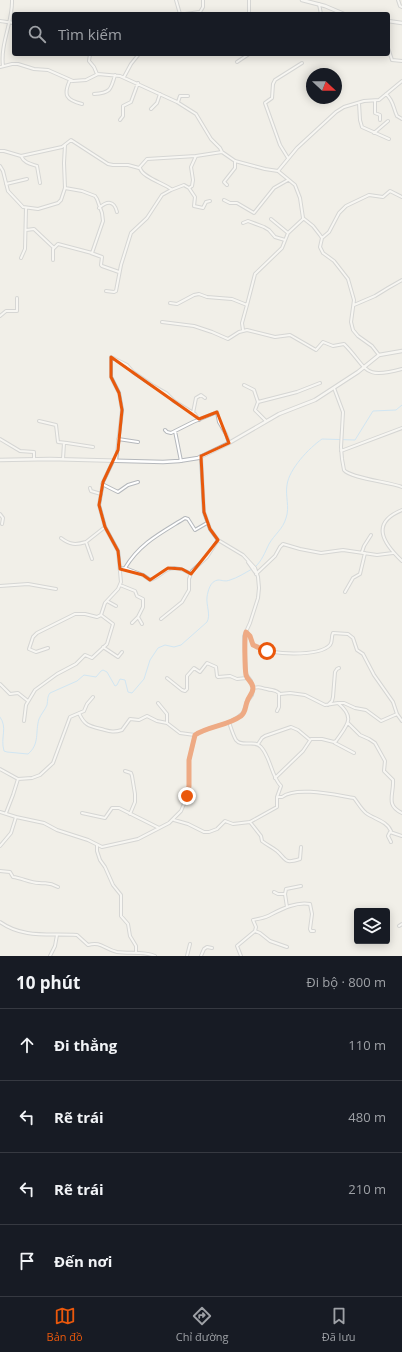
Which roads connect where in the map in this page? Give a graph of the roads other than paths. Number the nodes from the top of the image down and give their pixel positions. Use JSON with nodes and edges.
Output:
{"nodes":[{"id":1,"x":12,"y":0,"type":"edge"},
{"id":2,"x":176,"y":0,"type":"edge"},
{"id":3,"x":203,"y":0,"type":"edge"},
{"id":4,"x":249,"y":0,"type":"edge"},
{"id":5,"x":302,"y":0,"type":"edge"},
{"id":6,"x":321,"y":0,"type":"edge"},
{"id":7,"x":398,"y":0,"type":"edge"},
{"id":8,"x":320,"y":4,"type":"junction"},
{"id":9,"x":402,"y":7,"type":"edge"},
{"id":10,"x":179,"y":12,"type":"edge"},
{"id":11,"x":200,"y":12,"type":"edge"},
{"id":12,"x":249,"y":12,"type":"edge"},
{"id":13,"x":321,"y":12,"type":"edge"},
{"id":14,"x":339,"y":12,"type":"edge"},
{"id":15,"x":0,"y":21,"type":"edge"},
{"id":16,"x":390,"y":21,"type":"edge"},
{"id":17,"x":8,"y":22,"type":"junction"},
{"id":18,"x":12,"y":22,"type":"edge"},
{"id":19,"x":402,"y":23,"type":"edge"},
{"id":20,"x":390,"y":54,"type":"edge"},
{"id":21,"x":89,"y":56,"type":"edge"},
{"id":22,"x":137,"y":56,"type":"edge"},
{"id":23,"x":246,"y":56,"type":"edge"},
{"id":24,"x":402,"y":61,"type":"edge"},
{"id":25,"x":237,"y":62,"type":"dead end"},
{"id":26,"x":302,"y":63,"type":"dead end"},
{"id":27,"x":3,"y":66,"type":"junction"},
{"id":28,"x":0,"y":67,"type":"edge"},
{"id":29,"x":97,"y":74,"type":"junction"},
{"id":30,"x":115,"y":75,"type":"junction"},
{"id":31,"x":124,"y":77,"type":"junction"},
{"id":32,"x":70,"y":80,"type":"junction"},
{"id":33,"x":402,"y":82,"type":"edge"},
{"id":34,"x":138,"y":83,"type":"junction"},
{"id":35,"x":94,"y":94,"type":"dead end"},
{"id":36,"x":160,"y":94,"type":"junction"},
{"id":37,"x":386,"y":94,"type":"junction"},
{"id":38,"x":188,"y":96,"type":"dead end"},
{"id":39,"x":376,"y":101,"type":"junction"},
{"id":40,"x":178,"y":102,"type":"junction"},
{"id":41,"x":359,"y":103,"type":"junction"},
{"id":42,"x":82,"y":104,"type":"dead end"},
{"id":43,"x":151,"y":109,"type":"dead end"},
{"id":44,"x":402,"y":119,"type":"edge"},
{"id":45,"x":120,"y":120,"type":"dead end"},
{"id":46,"x":380,"y":120,"type":"dead end"},
{"id":47,"x":388,"y":121,"type":"dead end"},
{"id":48,"x":374,"y":133,"type":"junction"},
{"id":49,"x":389,"y":139,"type":"dead end"},
{"id":50,"x":65,"y":145,"type":"junction"},
{"id":51,"x":0,"y":151,"type":"edge"},
{"id":52,"x":222,"y":152,"type":"junction"},
{"id":53,"x":21,"y":156,"type":"junction"},
{"id":54,"x":196,"y":156,"type":"junction"},
{"id":55,"x":288,"y":158,"type":"junction"},
{"id":56,"x":235,"y":161,"type":"junction"},
{"id":57,"x":0,"y":166,"type":"edge"},
{"id":58,"x":140,"y":168,"type":"junction"},
{"id":59,"x":278,"y":171,"type":"junction"},
{"id":60,"x":27,"y":179,"type":"dead end"},
{"id":61,"x":288,"y":180,"type":"junction"},
{"id":62,"x":40,"y":183,"type":"dead end"},
{"id":63,"x":6,"y":184,"type":"junction"},
{"id":64,"x":226,"y":185,"type":"dead end"},
{"id":65,"x":65,"y":188,"type":"junction"},
{"id":66,"x":189,"y":188,"type":"junction"},
{"id":67,"x":171,"y":190,"type":"junction"},
{"id":68,"x":402,"y":197,"type":"edge"},
{"id":69,"x":224,"y":200,"type":"dead end"},
{"id":70,"x":210,"y":201,"type":"dead end"},
{"id":71,"x":26,"y":208,"type":"junction"},
{"id":72,"x":99,"y":208,"type":"junction"},
{"id":73,"x":118,"y":212,"type":"dead end"},
{"id":74,"x":271,"y":218,"type":"dead end"},
{"id":75,"x":303,"y":219,"type":"junction"},
{"id":76,"x":243,"y":223,"type":"dead end"},
{"id":77,"x":26,"y":230,"type":"junction"},
{"id":78,"x":288,"y":233,"type":"junction"},
{"id":79,"x":322,"y":238,"type":"junction"},
{"id":80,"x":285,"y":240,"type":"junction"},
{"id":81,"x":53,"y":247,"type":"junction"},
{"id":82,"x":91,"y":253,"type":"junction"},
{"id":83,"x":21,"y":258,"type":"dead end"},
{"id":84,"x":52,"y":260,"type":"dead end"},
{"id":85,"x":119,"y":272,"type":"junction"},
{"id":86,"x":402,"y":280,"type":"edge"},
{"id":87,"x":106,"y":291,"type":"dead end"},
{"id":88,"x":17,"y":298,"type":"dead end"},
{"id":89,"x":170,"y":303,"type":"dead end"},
{"id":90,"x":247,"y":305,"type":"junction"},
{"id":91,"x":354,"y":305,"type":"junction"},
{"id":92,"x":0,"y":316,"type":"edge"},
{"id":93,"x":162,"y":322,"type":"dead end"},
{"id":94,"x":243,"y":330,"type":"junction"},
{"id":95,"x":402,"y":351,"type":"edge"},
{"id":96,"x":379,"y":355,"type":"junction"},
{"id":97,"x":363,"y":368,"type":"junction"},
{"id":98,"x":402,"y":369,"type":"edge"},
{"id":99,"x":320,"y":384,"type":"dead end"},
{"id":100,"x":244,"y":385,"type":"dead end"},
{"id":101,"x":334,"y":388,"type":"junction"},
{"id":102,"x":205,"y":398,"type":"dead end"},
{"id":103,"x":258,"y":402,"type":"junction"},
{"id":104,"x":193,"y":413,"type":"junction"},
{"id":105,"x":199,"y":420,"type":"junction"},
{"id":106,"x":39,"y":421,"type":"dead end"},
{"id":107,"x":266,"y":421,"type":"junction"},
{"id":108,"x":402,"y":428,"type":"edge"},
{"id":109,"x":165,"y":430,"type":"dead end"},
{"id":110,"x":175,"y":431,"type":"junction"},
{"id":111,"x":118,"y":438,"type":"junction"},
{"id":112,"x":0,"y":439,"type":"edge"},
{"id":113,"x":138,"y":442,"type":"dead end"},
{"id":114,"x":64,"y":443,"type":"junction"},
{"id":115,"x":229,"y":443,"type":"junction"},
{"id":116,"x":93,"y":448,"type":"dead end"},
{"id":117,"x":341,"y":451,"type":"junction"},
{"id":118,"x":201,"y":456,"type":"junction"},
{"id":119,"x":34,"y":459,"type":"junction"},
{"id":120,"x":0,"y":460,"type":"edge"},
{"id":121,"x":63,"y":460,"type":"junction"},
{"id":122,"x":114,"y":461,"type":"junction"},
{"id":123,"x":181,"y":461,"type":"junction"},
{"id":124,"x":138,"y":482,"type":"dead end"},
{"id":125,"x":102,"y":484,"type":"junction"},
{"id":126,"x":402,"y":487,"type":"edge"},
{"id":127,"x":90,"y":488,"type":"dead end"},
{"id":128,"x":101,"y":494,"type":"junction"},
{"id":129,"x":402,"y":510,"type":"edge"},
{"id":130,"x":0,"y":514,"type":"edge"},
{"id":131,"x":207,"y":523,"type":"junction"},
{"id":132,"x":2,"y":524,"type":"dead end"},
{"id":133,"x":105,"y":528,"type":"junction"},
{"id":134,"x":371,"y":535,"type":"dead end"},
{"id":135,"x":61,"y":538,"type":"dead end"},
{"id":136,"x":218,"y":540,"type":"junction"},
{"id":137,"x":86,"y":542,"type":"junction"},
{"id":138,"x":362,"y":552,"type":"junction"},
{"id":139,"x":393,"y":552,"type":"junction"},
{"id":140,"x":365,"y":553,"type":"junction"},
{"id":141,"x":92,"y":559,"type":"dead end"},
{"id":142,"x":402,"y":561,"type":"edge"},
{"id":143,"x":125,"y":568,"type":"junction"},
{"id":144,"x":120,"y":569,"type":"junction"},
{"id":145,"x":256,"y":573,"type":"junction"},
{"id":146,"x":191,"y":574,"type":"junction"},
{"id":147,"x":120,"y":585,"type":"junction"},
{"id":148,"x":0,"y":586,"type":"edge"},
{"id":149,"x":56,"y":589,"type":"dead end"},
{"id":150,"x":345,"y":592,"type":"dead end"},
{"id":151,"x":107,"y":601,"type":"junction"},
{"id":152,"x":116,"y":606,"type":"dead end"},
{"id":153,"x":101,"y":615,"type":"junction"},
{"id":154,"x":138,"y":617,"type":"junction"},
{"id":155,"x":161,"y":619,"type":"dead end"},
{"id":156,"x":132,"y":623,"type":"dead end"},
{"id":157,"x":142,"y":624,"type":"dead end"},
{"id":158,"x":246,"y":632,"type":"junction"},
{"id":159,"x":103,"y":647,"type":"junction"},
{"id":160,"x":48,"y":648,"type":"dead end"},
{"id":161,"x":122,"y":652,"type":"dead end"},
{"id":162,"x":339,"y":668,"type":"dead end"},
{"id":163,"x":167,"y":678,"type":"dead end"},
{"id":164,"x":247,"y":678,"type":"junction"},
{"id":165,"x":0,"y":684,"type":"edge"},
{"id":166,"x":253,"y":688,"type":"junction"},
{"id":167,"x":279,"y":693,"type":"junction"},
{"id":168,"x":93,"y":697,"type":"dead end"},
{"id":169,"x":28,"y":700,"type":"junction"},
{"id":170,"x":158,"y":703,"type":"dead end"},
{"id":171,"x":339,"y":703,"type":"junction"},
{"id":172,"x":327,"y":705,"type":"junction"},
{"id":173,"x":277,"y":711,"type":"dead end"},
{"id":174,"x":79,"y":713,"type":"junction"},
{"id":175,"x":397,"y":714,"type":"junction"},
{"id":176,"x":24,"y":721,"type":"dead end"},
{"id":177,"x":402,"y":721,"type":"edge"},
{"id":178,"x":229,"y":722,"type":"junction"},
{"id":179,"x":167,"y":723,"type":"junction"},
{"id":180,"x":348,"y":723,"type":"junction"},
{"id":181,"x":195,"y":735,"type":"junction"},
{"id":182,"x":310,"y":740,"type":"junction"},
{"id":183,"x":334,"y":742,"type":"junction"},
{"id":184,"x":258,"y":744,"type":"junction"},
{"id":185,"x":354,"y":753,"type":"dead end"},
{"id":186,"x":0,"y":769,"type":"edge"},
{"id":187,"x":125,"y":771,"type":"dead end"},
{"id":188,"x":275,"y":778,"type":"junction"},
{"id":189,"x":18,"y":779,"type":"junction"},
{"id":190,"x":277,"y":797,"type":"junction"},
{"id":191,"x":0,"y":812,"type":"edge"},
{"id":192,"x":82,"y":813,"type":"dead end"},
{"id":193,"x":402,"y":813,"type":"edge"},
{"id":194,"x":6,"y":814,"type":"junction"},
{"id":195,"x":130,"y":814,"type":"junction"},
{"id":196,"x":16,"y":817,"type":"junction"},
{"id":197,"x":174,"y":820,"type":"junction"},
{"id":198,"x":250,"y":822,"type":"junction"},
{"id":199,"x":159,"y":828,"type":"junction"},
{"id":200,"x":391,"y":831,"type":"junction"},
{"id":201,"x":402,"y":836,"type":"edge"},
{"id":202,"x":391,"y":842,"type":"dead end"},
{"id":203,"x":97,"y":845,"type":"junction"},
{"id":204,"x":0,"y":846,"type":"edge"},
{"id":205,"x":301,"y":847,"type":"dead end"},
{"id":206,"x":0,"y":871,"type":"edge"},
{"id":207,"x":301,"y":886,"type":"dead end"},
{"id":208,"x":58,"y":887,"type":"dead end"},
{"id":209,"x":274,"y":892,"type":"dead end"},
{"id":210,"x":285,"y":894,"type":"junction"},
{"id":211,"x":287,"y":907,"type":"junction"},
{"id":212,"x":0,"y":922,"type":"edge"},
{"id":213,"x":402,"y":924,"type":"edge"},
{"id":214,"x":399,"y":926,"type":"dead end"},
{"id":215,"x":255,"y":931,"type":"junction"},
{"id":216,"x":314,"y":931,"type":"dead end"},
{"id":217,"x":57,"y":935,"type":"junction"},
{"id":218,"x":190,"y":944,"type":"dead end"},
{"id":219,"x":287,"y":947,"type":"dead end"},
{"id":220,"x":212,"y":948,"type":"dead end"},
{"id":221,"x":136,"y":953,"type":"junction"},
{"id":222,"x":50,"y":956,"type":"edge"},
{"id":223,"x":154,"y":956,"type":"edge"},
{"id":224,"x":187,"y":956,"type":"edge"},
{"id":225,"x":201,"y":956,"type":"edge"},
{"id":226,"x":241,"y":956,"type":"edge"}],
"edges":[{"from":1,"to":17,"type":"street"},
{"from":2,"to":10,"type":"street"},
{"from":3,"to":11,"type":"street"},
{"from":4,"to":12,"type":"street"},
{"from":5,"to":8,"type":"street"},
{"from":6,"to":8,"type":"street"},
{"from":7,"to":9,"type":"street"},
{"from":8,"to":13,"type":"street"},
{"from":8,"to":14,"type":"street"},
{"from":15,"to":17,"type":"street"},
{"from":16,"to":19,"type":"street"},
{"from":17,"to":18,"type":"street"},
{"from":17,"to":27,"type":"street"},
{"from":20,"to":24,"type":"street"},
{"from":21,"to":29,"type":"street"},
{"from":22,"to":31,"type":"street"},
{"from":23,"to":25,"type":"street"},
{"from":26,"to":55,"type":"street"},
{"from":27,"to":28,"type":"street"},
{"from":27,"to":32,"type":"street"},
{"from":29,"to":30,"type":"street"},
{"from":29,"to":32,"type":"street"},
{"from":30,"to":31,"type":"street"},
{"from":30,"to":35,"type":"street"},
{"from":31,"to":34,"type":"street"},
{"from":32,"to":42,"type":"street"},
{"from":33,"to":37,"type":"street"},
{"from":34,"to":36,"type":"street"},
{"from":34,"to":45,"type":"street"},
{"from":36,"to":40,"type":"street"},
{"from":36,"to":43,"type":"street"},
{"from":37,"to":39,"type":"street"},
{"from":37,"to":44,"type":"street"},
{"from":38,"to":40,"type":"street"},
{"from":39,"to":41,"type":"street"},
{"from":39,"to":46,"type":"street"},
{"from":40,"to":52,"type":"street"},
{"from":41,"to":48,"type":"street"},
{"from":41,"to":55,"type":"street"},
{"from":47,"to":48,"type":"street"},
{"from":48,"to":49,"type":"street"},
{"from":50,"to":53,"type":"street"},
{"from":50,"to":58,"type":"street"},
{"from":50,"to":65,"type":"street"},
{"from":51,"to":53,"type":"street"},
{"from":52,"to":54,"type":"street"},
{"from":52,"to":56,"type":"street"},
{"from":53,"to":62,"type":"street"},
{"from":54,"to":58,"type":"street"},
{"from":54,"to":66,"type":"street"},
{"from":55,"to":59,"type":"street"},
{"from":56,"to":59,"type":"street"},
{"from":56,"to":64,"type":"street"},
{"from":57,"to":63,"type":"street"},
{"from":58,"to":67,"type":"street"},
{"from":59,"to":61,"type":"street"},
{"from":60,"to":63,"type":"street"},
{"from":61,"to":69,"type":"street"},
{"from":61,"to":75,"type":"street"},
{"from":63,"to":71,"type":"street"},
{"from":65,"to":71,"type":"street"},
{"from":65,"to":72,"type":"street"},
{"from":66,"to":67,"type":"street"},
{"from":66,"to":70,"type":"street"},
{"from":67,"to":85,"type":"street"},
{"from":68,"to":79,"type":"street"},
{"from":71,"to":77,"type":"street"},
{"from":72,"to":73,"type":"street"},
{"from":72,"to":82,"type":"street"},
{"from":74,"to":78,"type":"street"},
{"from":75,"to":78,"type":"street"},
{"from":75,"to":79,"type":"street"},
{"from":76,"to":80,"type":"street"},
{"from":77,"to":81,"type":"street"},
{"from":77,"to":83,"type":"street"},
{"from":78,"to":80,"type":"street"},
{"from":79,"to":91,"type":"street"},
{"from":80,"to":90,"type":"street"},
{"from":81,"to":82,"type":"street"},
{"from":81,"to":84,"type":"street"},
{"from":82,"to":85,"type":"street"},
{"from":85,"to":87,"type":"street"},
{"from":86,"to":91,"type":"street"},
{"from":88,"to":92,"type":"street"},
{"from":89,"to":90,"type":"street"},
{"from":90,"to":94,"type":"street"},
{"from":91,"to":96,"type":"street"},
{"from":93,"to":94,"type":"street"},
{"from":94,"to":97,"type":"street"},
{"from":95,"to":96,"type":"street"},
{"from":96,"to":97,"type":"street"},
{"from":97,"to":98,"type":"street"},
{"from":97,"to":101,"type":"street"},
{"from":99,"to":103,"type":"street"},
{"from":100,"to":103,"type":"street"},
{"from":101,"to":107,"type":"street"},
{"from":101,"to":117,"type":"street"},
{"from":102,"to":104,"type":"street"},
{"from":103,"to":107,"type":"street"},
{"from":104,"to":105,"type":"street"},
{"from":104,"to":111,"type":"street"},
{"from":105,"to":110,"type":"street"},
{"from":105,"to":115,"type":"street"},
{"from":106,"to":114,"type":"street"},
{"from":107,"to":115,"type":"street"},
{"from":108,"to":117,"type":"street"},
{"from":109,"to":110,"type":"street"},
{"from":110,"to":123,"type":"street"},
{"from":111,"to":113,"type":"street"},
{"from":111,"to":122,"type":"street"},
{"from":112,"to":119,"type":"street"},
{"from":114,"to":116,"type":"street"},
{"from":114,"to":121,"type":"street"},
{"from":115,"to":118,"type":"street"},
{"from":117,"to":126,"type":"street"},
{"from":118,"to":123,"type":"street"},
{"from":118,"to":131,"type":"street"},
{"from":119,"to":120,"type":"street"},
{"from":119,"to":121,"type":"street"},
{"from":121,"to":122,"type":"street"},
{"from":122,"to":123,"type":"street"},
{"from":122,"to":125,"type":"street"},
{"from":124,"to":125,"type":"street"},
{"from":125,"to":128,"type":"street"},
{"from":127,"to":128,"type":"street"},
{"from":128,"to":133,"type":"street"},
{"from":129,"to":139,"type":"street"},
{"from":130,"to":132,"type":"street"},
{"from":131,"to":136,"type":"street"},
{"from":131,"to":143,"type":"street"},
{"from":133,"to":137,"type":"street"},
{"from":133,"to":144,"type":"street"},
{"from":134,"to":138,"type":"street"},
{"from":135,"to":137,"type":"street"},
{"from":136,"to":145,"type":"street"},
{"from":136,"to":146,"type":"street"},
{"from":137,"to":141,"type":"street"},
{"from":138,"to":140,"type":"street"},
{"from":138,"to":145,"type":"street"},
{"from":139,"to":140,"type":"street"},
{"from":139,"to":142,"type":"street"},
{"from":140,"to":150,"type":"street"},
{"from":143,"to":144,"type":"street"},
{"from":143,"to":146,"type":"street"},
{"from":144,"to":147,"type":"street"},
{"from":145,"to":158,"type":"street"},
{"from":146,"to":155,"type":"street"},
{"from":147,"to":151,"type":"street"},
{"from":147,"to":154,"type":"street"},
{"from":148,"to":149,"type":"street"},
{"from":151,"to":152,"type":"street"},
{"from":151,"to":153,"type":"street"},
{"from":153,"to":159,"type":"street"},
{"from":153,"to":160,"type":"street"},
{"from":154,"to":156,"type":"street"},
{"from":154,"to":157,"type":"street"},
{"from":158,"to":164,"type":"street"},
{"from":158,"to":175,"type":"street"},
{"from":159,"to":161,"type":"street"},
{"from":159,"to":169,"type":"street"},
{"from":162,"to":172,"type":"street"},
{"from":163,"to":164,"type":"street"},
{"from":164,"to":166,"type":"street"},
{"from":165,"to":169,"type":"street"},
{"from":166,"to":167,"type":"street"},
{"from":166,"to":178,"type":"street"},
{"from":167,"to":172,"type":"street"},
{"from":167,"to":173,"type":"street"},
{"from":168,"to":174,"type":"street"},
{"from":169,"to":176,"type":"street"},
{"from":170,"to":179,"type":"street"},
{"from":171,"to":172,"type":"street"},
{"from":171,"to":175,"type":"street"},
{"from":171,"to":180,"type":"street"},
{"from":174,"to":179,"type":"street"},
{"from":174,"to":189,"type":"street"},
{"from":175,"to":177,"type":"street"},
{"from":178,"to":181,"type":"street"},
{"from":178,"to":184,"type":"street"},
{"from":179,"to":181,"type":"street"},
{"from":180,"to":183,"type":"street"},
{"from":180,"to":193,"type":"street"},
{"from":181,"to":197,"type":"street"},
{"from":182,"to":183,"type":"street"},
{"from":182,"to":184,"type":"street"},
{"from":182,"to":188,"type":"street"},
{"from":183,"to":185,"type":"street"},
{"from":184,"to":188,"type":"street"},
{"from":186,"to":189,"type":"street"},
{"from":187,"to":195,"type":"street"},
{"from":188,"to":190,"type":"street"},
{"from":189,"to":194,"type":"street"},
{"from":190,"to":198,"type":"street"},
{"from":190,"to":200,"type":"street"},
{"from":191,"to":194,"type":"street"},
{"from":192,"to":195,"type":"street"},
{"from":194,"to":196,"type":"street"},
{"from":195,"to":199,"type":"street"},
{"from":196,"to":203,"type":"street"},
{"from":196,"to":204,"type":"street"},
{"from":197,"to":198,"type":"street"},
{"from":197,"to":199,"type":"street"},
{"from":198,"to":205,"type":"street"},
{"from":199,"to":203,"type":"street"},
{"from":200,"to":201,"type":"street"},
{"from":200,"to":202,"type":"street"},
{"from":203,"to":221,"type":"street"},
{"from":206,"to":208,"type":"street"},
{"from":207,"to":210,"type":"street"},
{"from":209,"to":210,"type":"street"},
{"from":210,"to":211,"type":"street"},
{"from":211,"to":215,"type":"street"},
{"from":211,"to":216,"type":"street"},
{"from":212,"to":217,"type":"street"},
{"from":213,"to":214,"type":"street"},
{"from":215,"to":219,"type":"street"},
{"from":215,"to":226,"type":"street"},
{"from":217,"to":221,"type":"street"},
{"from":217,"to":222,"type":"street"},
{"from":218,"to":224,"type":"street"},
{"from":220,"to":225,"type":"street"},
{"from":221,"to":223,"type":"street"}]}
